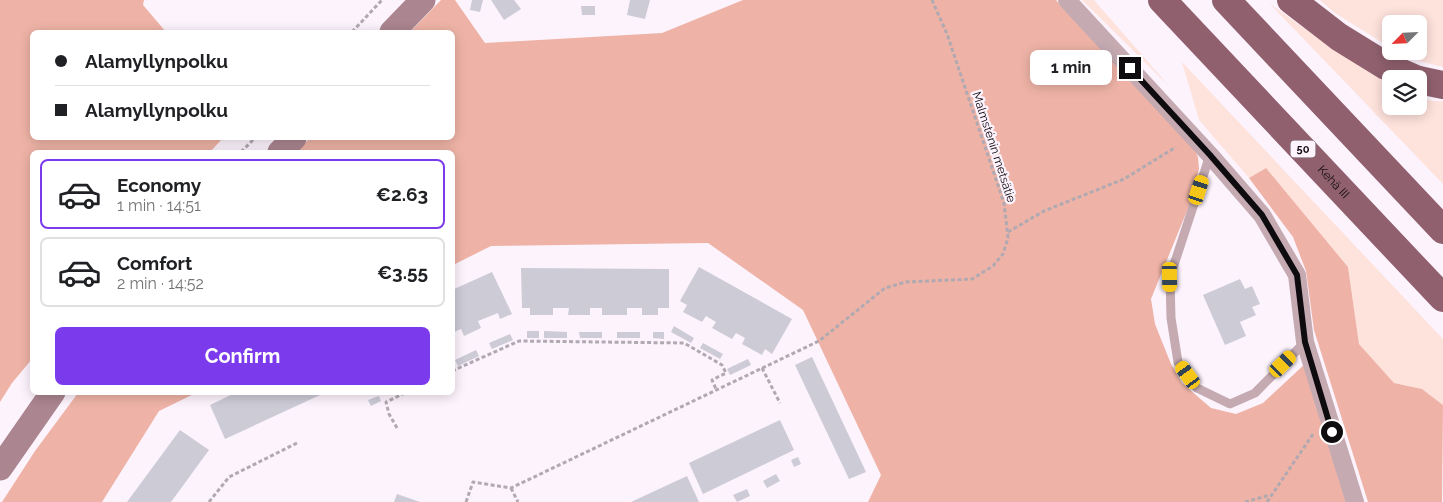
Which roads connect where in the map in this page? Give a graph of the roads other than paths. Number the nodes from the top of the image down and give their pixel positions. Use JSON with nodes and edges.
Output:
{"nodes":[{"id":1,"x":424,"y":0,"type":"edge"},
{"id":2,"x":1067,"y":0,"type":"edge"},
{"id":3,"x":1162,"y":0,"type":"edge"},
{"id":4,"x":1226,"y":0,"type":"edge"},
{"id":5,"x":1291,"y":0,"type":"edge"},
{"id":6,"x":394,"y":30,"type":"edge"},
{"id":7,"x":1398,"y":70,"type":"edge"},
{"id":8,"x":1427,"y":81,"type":"edge"},
{"id":9,"x":1443,"y":85,"type":"edge"},
{"id":10,"x":292,"y":140,"type":"edge"},
{"id":11,"x":282,"y":150,"type":"edge"},
{"id":12,"x":1210,"y":155,"type":"junction"},
{"id":13,"x":1443,"y":230,"type":"edge"},
{"id":14,"x":1443,"y":298,"type":"edge"},
{"id":15,"x":1305,"y":342,"type":"junction"},
{"id":16,"x":51,"y":395,"type":"edge"},
{"id":17,"x":0,"y":468,"type":"edge"},
{"id":18,"x":1354,"y":502,"type":"edge"}],
"edges":[{"from":1,"to":6,"type":"main road"},
{"from":2,"to":12,"type":"street"},
{"from":3,"to":14,"type":"highway","name":"Kehä III","number":"50"},
{"from":4,"to":13,"type":"highway"},
{"from":5,"to":7,"type":"highway"},
{"from":8,"to":9,"type":"highway"},
{"from":10,"to":11,"type":"main road"},
{"from":12,"to":15,"type":"street"},
{"from":12,"to":15,"type":"lane"},
{"from":15,"to":18,"type":"street"},
{"from":16,"to":17,"type":"main road"}]}
